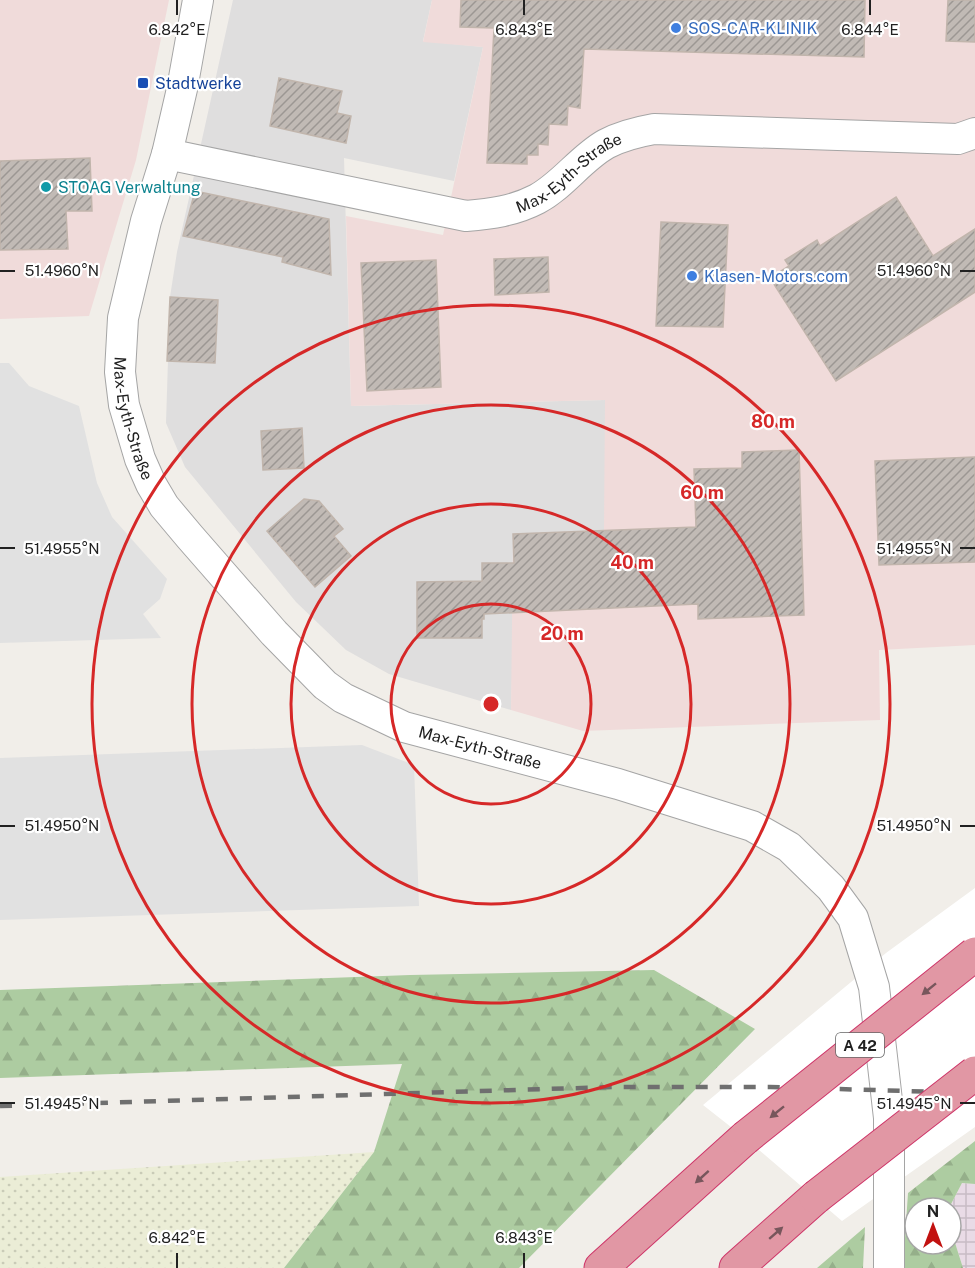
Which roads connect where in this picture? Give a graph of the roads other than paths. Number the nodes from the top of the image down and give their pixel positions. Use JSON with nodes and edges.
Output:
{"nodes":[{"id":1,"x":198,"y":0,"type":"edge"},
{"id":2,"x":975,"y":134,"type":"edge"},
{"id":3,"x":167,"y":154,"type":"junction"},
{"id":4,"x":975,"y":954,"type":"edge"},
{"id":5,"x":975,"y":1073,"type":"edge"},
{"id":6,"x":601,"y":1268,"type":"edge"},
{"id":7,"x":736,"y":1268,"type":"edge"},
{"id":8,"x":889,"y":1268,"type":"edge"}],
"edges":[{"from":1,"to":3,"type":"street","name":"Max-Eyth-Straße"},
{"from":2,"to":3,"type":"street","name":"Max-Eyth-Straße"},
{"from":3,"to":8,"type":"street","name":"Max-Eyth-Straße"},
{"from":4,"to":6,"type":"highway","number":"A 42","one_way":true,"bridge":true},
{"from":7,"to":5,"type":"highway","one_way":true,"bridge":true}]}
